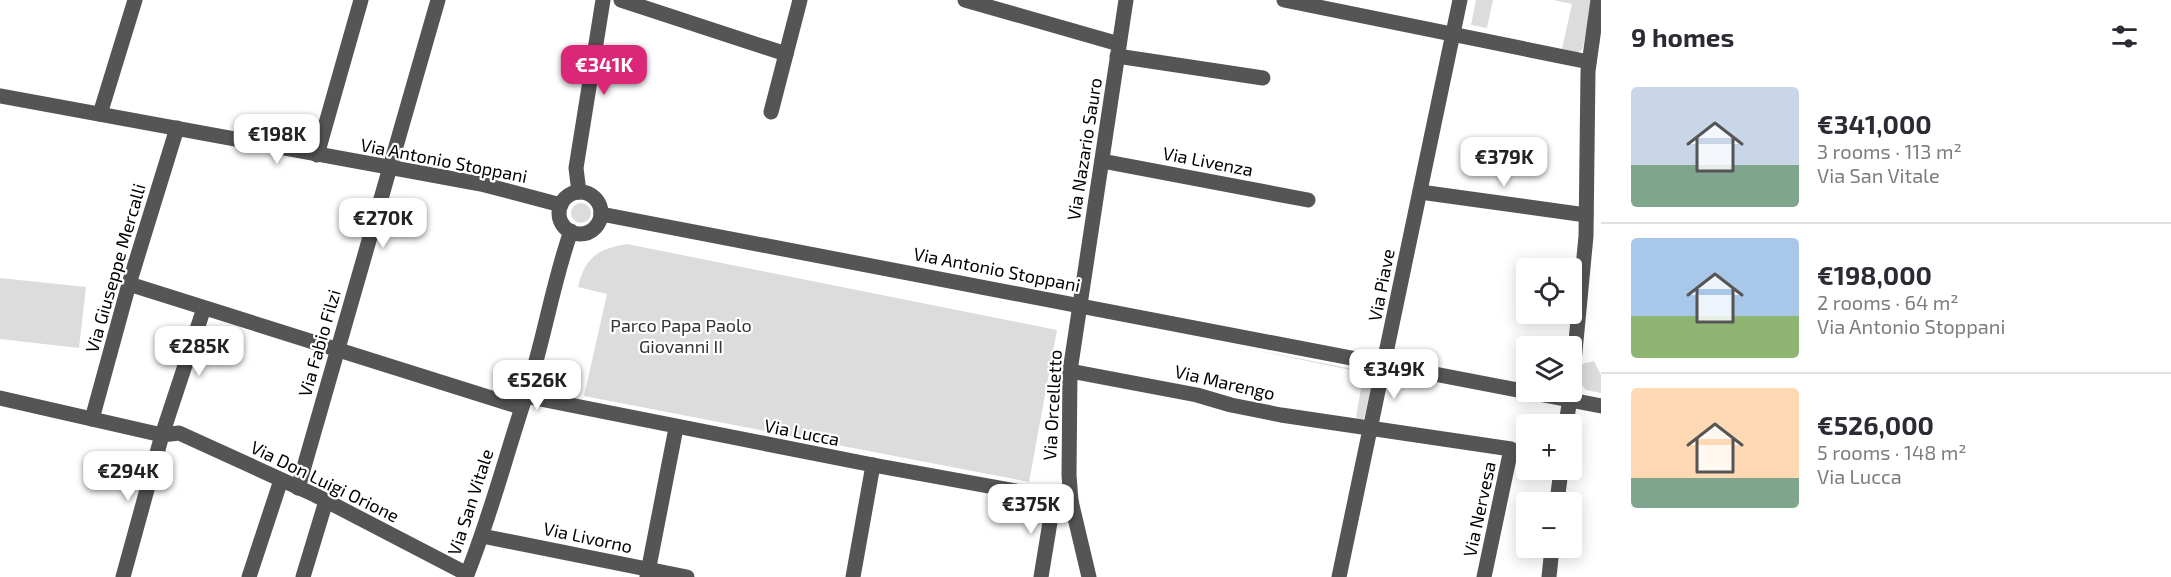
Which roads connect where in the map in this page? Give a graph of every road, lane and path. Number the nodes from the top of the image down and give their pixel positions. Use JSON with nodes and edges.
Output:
{"nodes":[{"id":1,"x":135,"y":0,"type":"edge"},
{"id":2,"x":360,"y":0,"type":"edge"},
{"id":3,"x":438,"y":0,"type":"edge"},
{"id":4,"x":603,"y":0,"type":"edge"},
{"id":5,"x":621,"y":0,"type":"edge"},
{"id":6,"x":800,"y":0,"type":"edge"},
{"id":7,"x":965,"y":0,"type":"edge"},
{"id":8,"x":1126,"y":0,"type":"edge"},
{"id":9,"x":1284,"y":0,"type":"edge"},
{"id":10,"x":1460,"y":0,"type":"edge"},
{"id":11,"x":1599,"y":0,"type":"edge"},
{"id":12,"x":1310,"y":3,"type":"edge"},
{"id":13,"x":1453,"y":35,"type":"junction"},
{"id":14,"x":1118,"y":50,"type":"junction"},
{"id":15,"x":786,"y":54,"type":"junction"},
{"id":16,"x":1589,"y":62,"type":"junction"},
{"id":17,"x":1263,"y":78,"type":"dead end"},
{"id":18,"x":0,"y":96,"type":"edge"},
{"id":19,"x":771,"y":112,"type":"dead end"},
{"id":20,"x":100,"y":114,"type":"junction"},
{"id":21,"x":177,"y":128,"type":"junction"},
{"id":22,"x":317,"y":155,"type":"junction"},
{"id":23,"x":1102,"y":161,"type":"junction"},
{"id":24,"x":388,"y":169,"type":"junction"},
{"id":25,"x":579,"y":192,"type":"junction"},
{"id":26,"x":1420,"y":192,"type":"junction"},
{"id":27,"x":1308,"y":200,"type":"dead end"},
{"id":28,"x":561,"y":205,"type":"junction"},
{"id":29,"x":600,"y":214,"type":"junction"},
{"id":30,"x":1586,"y":215,"type":"junction"},
{"id":31,"x":571,"y":231,"type":"junction"},
{"id":32,"x":1593,"y":237,"type":"edge"},
{"id":33,"x":129,"y":284,"type":"junction"},
{"id":34,"x":1080,"y":304,"type":"junction"},
{"id":35,"x":204,"y":308,"type":"junction"},
{"id":36,"x":1579,"y":336,"type":"edge"},
{"id":37,"x":337,"y":350,"type":"junction"},
{"id":38,"x":1385,"y":364,"type":"junction"},
{"id":39,"x":1070,"y":371,"type":"junction"},
{"id":40,"x":1516,"y":387,"type":"edge"},
{"id":41,"x":0,"y":398,"type":"edge"},
{"id":42,"x":1582,"y":400,"type":"edge"},
{"id":43,"x":523,"y":401,"type":"junction"},
{"id":44,"x":1601,"y":406,"type":"edge"},
{"id":45,"x":92,"y":419,"type":"junction"},
{"id":46,"x":676,"y":428,"type":"junction"},
{"id":47,"x":1372,"y":429,"type":"junction"},
{"id":48,"x":162,"y":435,"type":"junction"},
{"id":49,"x":1511,"y":449,"type":"joint"},
{"id":50,"x":873,"y":465,"type":"junction"},
{"id":51,"x":281,"y":480,"type":"junction"},
{"id":52,"x":298,"y":488,"type":"junction"},
{"id":53,"x":1054,"y":498,"type":"junction"},
{"id":54,"x":326,"y":501,"type":"junction"},
{"id":55,"x":1071,"y":501,"type":"junction"},
{"id":56,"x":482,"y":536,"type":"junction"},
{"id":57,"x":1551,"y":558,"type":"edge"},
{"id":58,"x":648,"y":573,"type":"edge"},
{"id":59,"x":467,"y":576,"type":"edge"},
{"id":60,"x":123,"y":577,"type":"edge"},
{"id":61,"x":249,"y":577,"type":"edge"},
{"id":62,"x":303,"y":577,"type":"edge"},
{"id":63,"x":687,"y":577,"type":"edge"},
{"id":64,"x":853,"y":577,"type":"edge"},
{"id":65,"x":1041,"y":577,"type":"edge"},
{"id":66,"x":1089,"y":577,"type":"edge"},
{"id":67,"x":1339,"y":577,"type":"edge"},
{"id":68,"x":1484,"y":577,"type":"edge"},
{"id":69,"x":1549,"y":577,"type":"edge"}],
"edges":[{"from":1,"to":20,"type":"street"},
{"from":2,"to":22,"type":"street"},
{"from":3,"to":24,"type":"street","name":"Via Fabio Filzi"},
{"from":4,"to":25,"type":"street"},
{"from":5,"to":15,"type":"street"},
{"from":6,"to":15,"type":"street"},
{"from":7,"to":14,"type":"street"},
{"from":8,"to":14,"type":"street","name":"Via Nazario Sauro"},
{"from":9,"to":12,"type":"street"},
{"from":10,"to":13,"type":"street","name":"Via Piave"},
{"from":11,"to":16,"type":"street"},
{"from":12,"to":13,"type":"street"},
{"from":13,"to":16,"type":"street"},
{"from":13,"to":26,"type":"street","name":"Via Piave"},
{"from":14,"to":17,"type":"street"},
{"from":14,"to":23,"type":"street","name":"Via Nazario Sauro"},
{"from":15,"to":19,"type":"street"},
{"from":16,"to":30,"type":"street"},
{"from":18,"to":20,"type":"street","name":"Via Antonio Stoppani"},
{"from":20,"to":21,"type":"street","name":"Via Antonio Stoppani"},
{"from":21,"to":22,"type":"street","name":"Via Antonio Stoppani"},
{"from":21,"to":33,"type":"street","name":"Via Giuseppe Mercalli"},
{"from":22,"to":24,"type":"street","name":"Via Antonio Stoppani"},
{"from":23,"to":27,"type":"street","name":"Via Livenza"},
{"from":23,"to":34,"type":"street","name":"Via Nazario Sauro"},
{"from":24,"to":28,"type":"street","name":"Via Antonio Stoppani"},
{"from":24,"to":37,"type":"street","name":"Via Fabio Filzi"},
{"from":25,"to":28,"type":"street"},
{"from":25,"to":29,"type":"street"},
{"from":26,"to":30,"type":"street"},
{"from":26,"to":38,"type":"street","name":"Via Piave"},
{"from":28,"to":31,"type":"street"},
{"from":29,"to":31,"type":"street"},
{"from":29,"to":34,"type":"street","name":"Via Antonio Stoppani"},
{"from":30,"to":32,"type":"street"},
{"from":31,"to":43,"type":"street","name":"Via San Vitale"},
{"from":32,"to":36,"type":"street"},
{"from":33,"to":35,"type":"street","name":"Via Lucca"},
{"from":33,"to":45,"type":"street","name":"Via Giuseppe Mercalli"},
{"from":34,"to":38,"type":"street","name":"Via Antonio Stoppani"},
{"from":34,"to":39,"type":"street","name":"Via Orcelletto"},
{"from":35,"to":37,"type":"street","name":"Via Lucca"},
{"from":35,"to":48,"type":"street"},
{"from":37,"to":43,"type":"street","name":"Via Lucca"},
{"from":37,"to":52,"type":"street","name":"Via Fabio Filzi"},
{"from":38,"to":40,"type":"street","name":"Via Antonio Stoppani"},
{"from":38,"to":47,"type":"street","name":"Via Piave"},
{"from":39,"to":47,"type":"street","name":"Via Marengo"},
{"from":39,"to":55,"type":"street","name":"Via Orcelletto"},
{"from":41,"to":45,"type":"street"},
{"from":42,"to":44,"type":"street","name":"Via Antonio Stoppani"},
{"from":43,"to":46,"type":"street","name":"Via Lucca"},
{"from":43,"to":56,"type":"street","name":"Via San Vitale"},
{"from":45,"to":48,"type":"street"},
{"from":46,"to":50,"type":"street","name":"Via Lucca"},
{"from":46,"to":58,"type":"street"},
{"from":47,"to":49,"type":"street","name":"Via Marengo"},
{"from":47,"to":67,"type":"street","name":"Via Piave"},
{"from":48,"to":51,"type":"street","name":"Via Don Luigi Orione"},
{"from":48,"to":60,"type":"street"},
{"from":49,"to":68,"type":"street","name":"Via Nervesa"},
{"from":50,"to":53,"type":"street","name":"Via Lucca"},
{"from":50,"to":64,"type":"street"},
{"from":51,"to":52,"type":"street","name":"Via Don Luigi Orione"},
{"from":51,"to":61,"type":"street"},
{"from":52,"to":54,"type":"street","name":"Via Don Luigi Orione"},
{"from":53,"to":55,"type":"street","name":"Via Lucca"},
{"from":53,"to":65,"type":"street"},
{"from":54,"to":59,"type":"street","name":"Via Don Luigi Orione"},
{"from":54,"to":62,"type":"street"},
{"from":55,"to":66,"type":"street","name":"Via Orcelletto"},
{"from":56,"to":58,"type":"street","name":"Via Livorno"},
{"from":56,"to":59,"type":"street","name":"Via San Vitale"},
{"from":57,"to":69,"type":"street"},
{"from":58,"to":63,"type":"street","name":"Via Livorno"}]}
